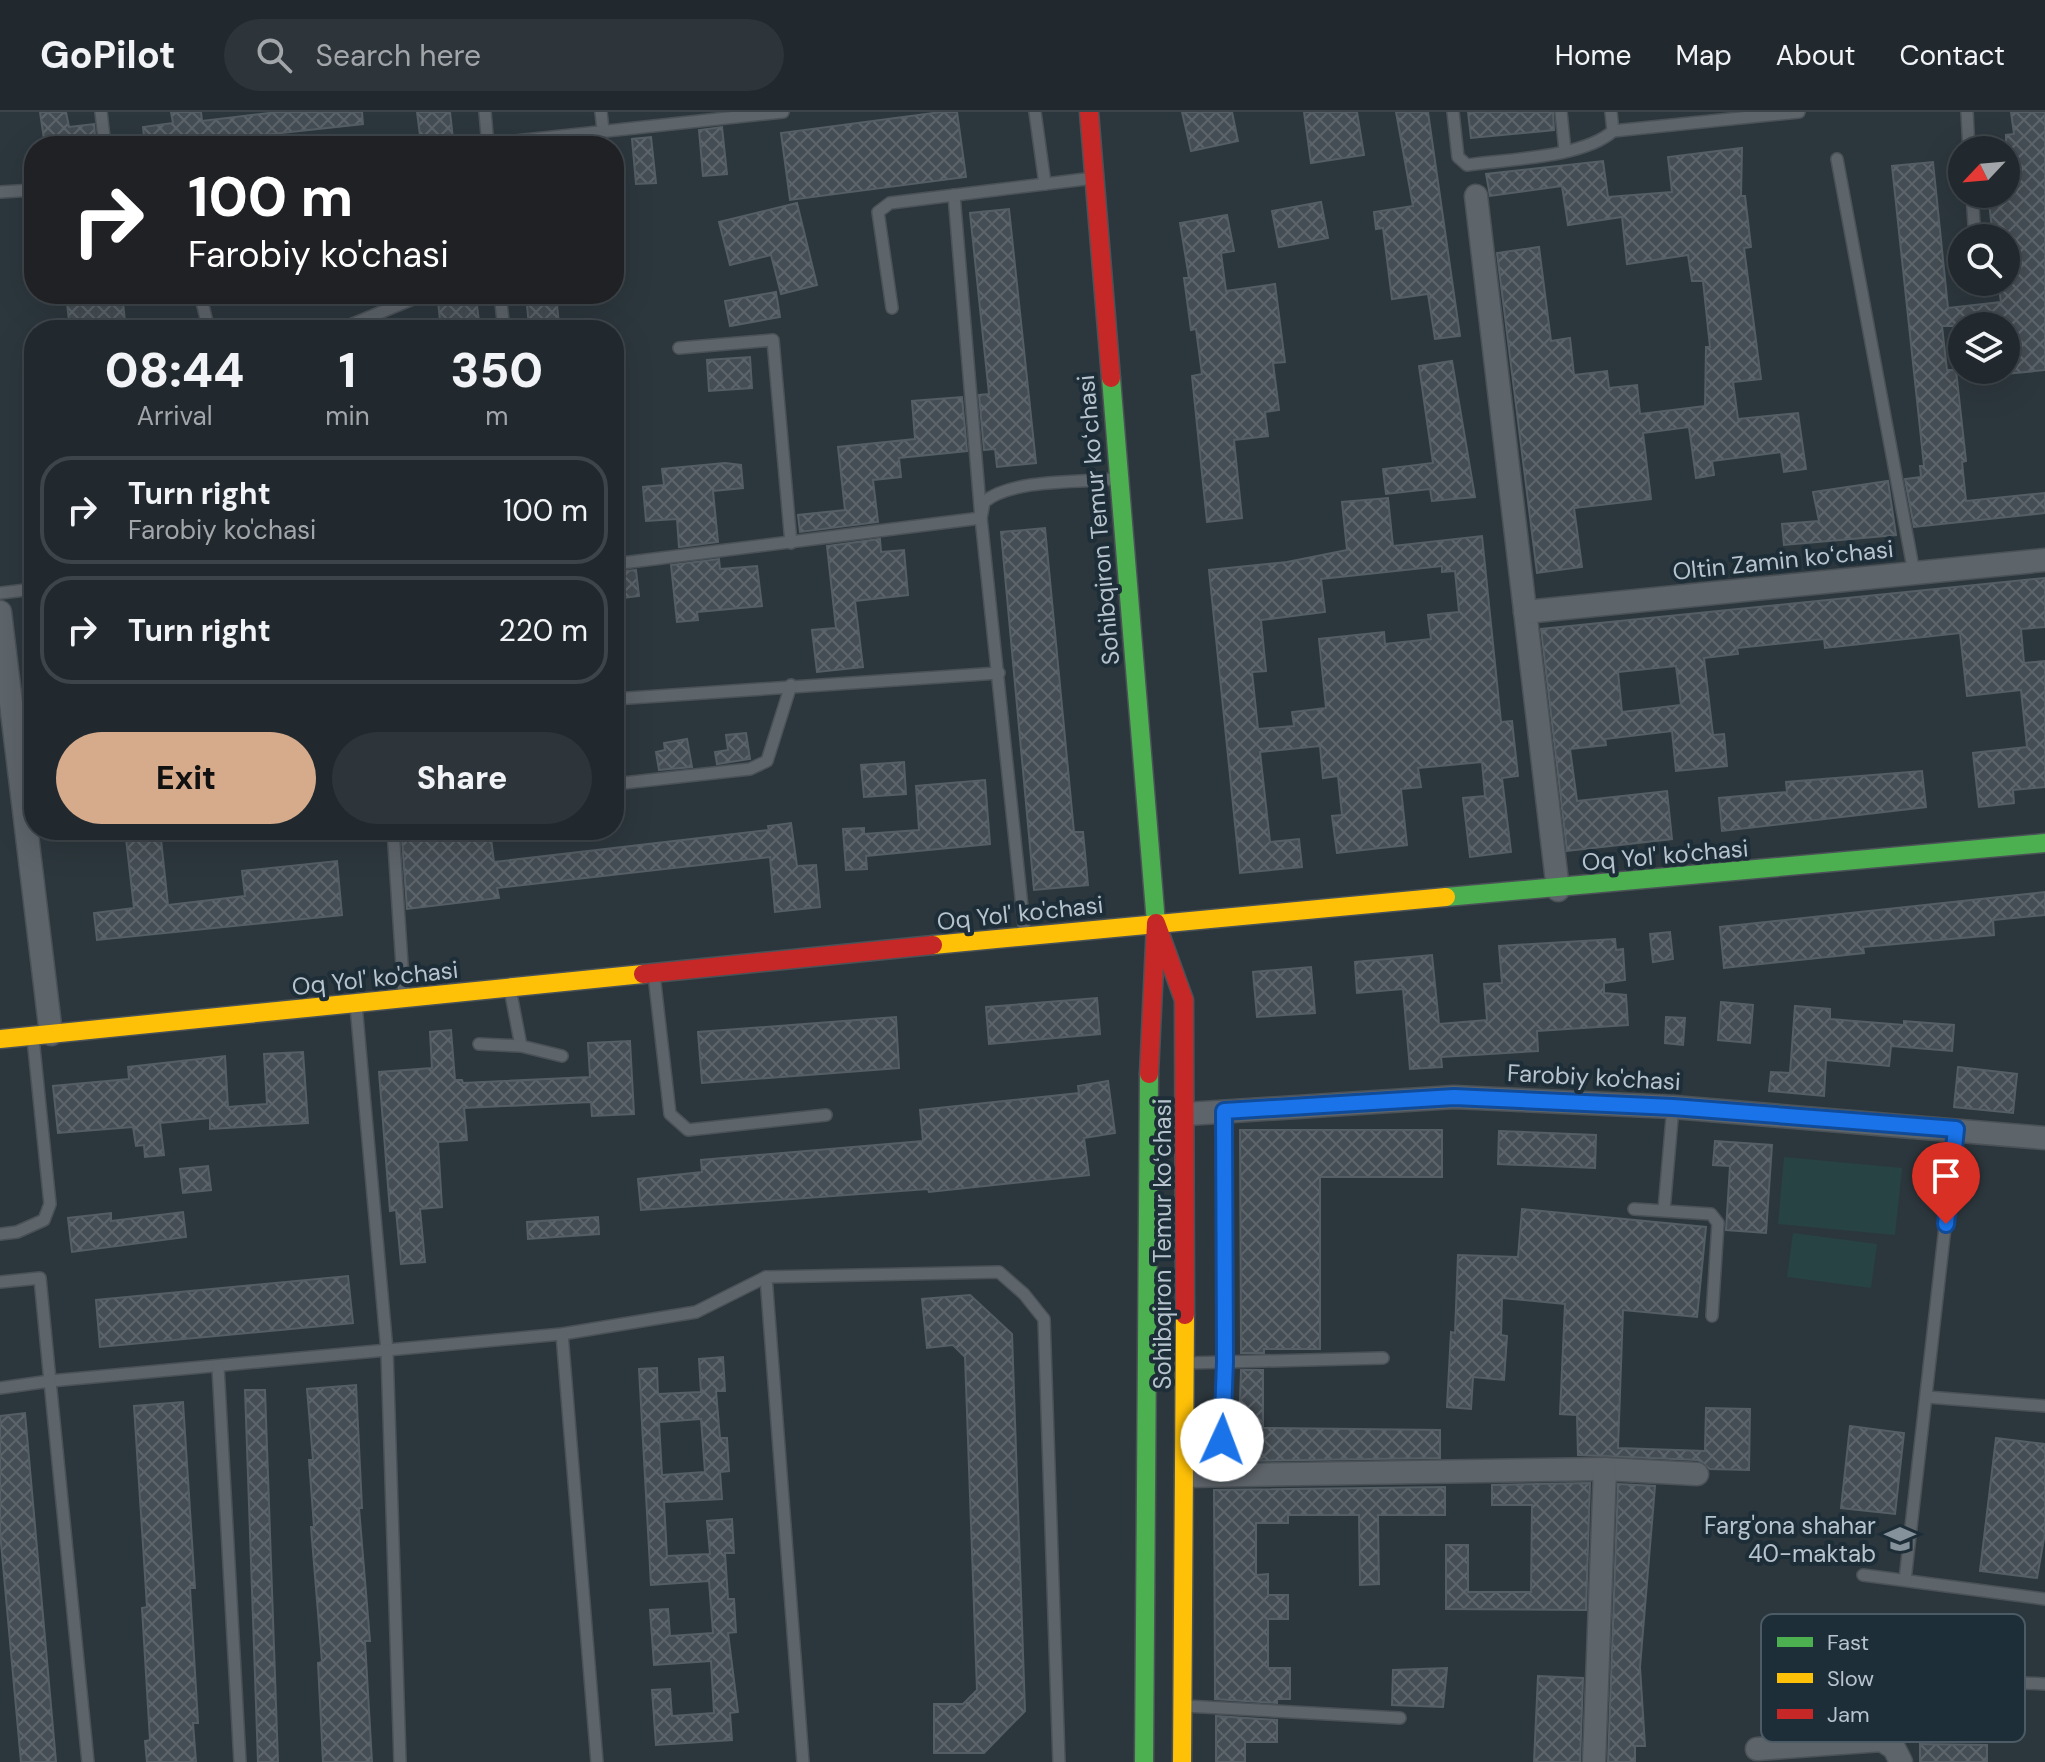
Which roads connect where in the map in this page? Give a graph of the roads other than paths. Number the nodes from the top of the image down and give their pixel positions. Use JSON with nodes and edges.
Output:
{"nodes":[{"id":1,"x":101,"y":112,"type":"edge"},
{"id":2,"x":485,"y":112,"type":"edge"},
{"id":3,"x":601,"y":112,"type":"edge"},
{"id":4,"x":783,"y":112,"type":"edge"},
{"id":5,"x":1035,"y":112,"type":"edge"},
{"id":6,"x":1089,"y":112,"type":"edge"},
{"id":7,"x":1453,"y":112,"type":"edge"},
{"id":8,"x":1561,"y":112,"type":"edge"},
{"id":9,"x":1611,"y":112,"type":"edge"},
{"id":10,"x":1799,"y":112,"type":"edge"},
{"id":11,"x":1967,"y":112,"type":"edge"},
{"id":12,"x":603,"y":130,"type":"junction"},
{"id":13,"x":1613,"y":131,"type":"junction"},
{"id":14,"x":104,"y":136,"type":"edge"},
{"id":15,"x":487,"y":136,"type":"edge"},
{"id":16,"x":557,"y":136,"type":"edge"},
{"id":17,"x":1968,"y":136,"type":"edge"},
{"id":18,"x":1565,"y":151,"type":"junction"},
{"id":19,"x":1837,"y":159,"type":"dead end"},
{"id":20,"x":1094,"y":178,"type":"junction"},
{"id":21,"x":1045,"y":184,"type":"junction"},
{"id":22,"x":24,"y":191,"type":"edge"},
{"id":23,"x":0,"y":192,"type":"edge"},
{"id":24,"x":954,"y":195,"type":"junction"},
{"id":25,"x":1476,"y":196,"type":"dead end"},
{"id":26,"x":401,"y":304,"type":"edge"},
{"id":27,"x":892,"y":308,"type":"dead end"},
{"id":28,"x":362,"y":320,"type":"edge"},
{"id":29,"x":679,"y":348,"type":"dead end"},
{"id":30,"x":1119,"y":479,"type":"junction"},
{"id":31,"x":981,"y":518,"type":"junction"},
{"id":32,"x":791,"y":543,"type":"junction"},
{"id":33,"x":2045,"y":560,"type":"edge"},
{"id":34,"x":624,"y":563,"type":"edge"},
{"id":35,"x":1914,"y":573,"type":"junction"},
{"id":36,"x":24,"y":590,"type":"edge"},
{"id":37,"x":0,"y":593,"type":"edge"},
{"id":38,"x":0,"y":612,"type":"edge"},
{"id":39,"x":1525,"y":612,"type":"junction"},
{"id":40,"x":999,"y":673,"type":"junction"},
{"id":41,"x":791,"y":685,"type":"junction"},
{"id":42,"x":624,"y":698,"type":"edge"},
{"id":43,"x":624,"y":783,"type":"edge"},
{"id":44,"x":394,"y":840,"type":"edge"},
{"id":45,"x":2045,"y":843,"type":"edge"},
{"id":46,"x":1558,"y":890,"type":"junction"},
{"id":47,"x":1156,"y":923,"type":"junction"},
{"id":48,"x":1025,"y":937,"type":"junction"},
{"id":49,"x":654,"y":974,"type":"junction"},
{"id":50,"x":510,"y":989,"type":"junction"},
{"id":51,"x":404,"y":999,"type":"junction"},
{"id":52,"x":356,"y":1004,"type":"junction"},
{"id":53,"x":42,"y":1035,"type":"junction"},
{"id":54,"x":0,"y":1039,"type":"edge"},
{"id":55,"x":479,"y":1044,"type":"dead end"},
{"id":56,"x":521,"y":1046,"type":"junction"},
{"id":57,"x":562,"y":1056,"type":"dead end"},
{"id":58,"x":1673,"y":1107,"type":"junction"},
{"id":59,"x":1224,"y":1111,"type":"junction"},
{"id":60,"x":1187,"y":1114,"type":"junction"},
{"id":61,"x":826,"y":1115,"type":"dead end"},
{"id":62,"x":1956,"y":1129,"type":"junction"},
{"id":63,"x":2045,"y":1138,"type":"edge"},
{"id":64,"x":1634,"y":1209,"type":"dead end"},
{"id":65,"x":1664,"y":1210,"type":"junction"},
{"id":66,"x":0,"y":1234,"type":"edge"},
{"id":67,"x":766,"y":1277,"type":"junction"},
{"id":68,"x":0,"y":1282,"type":"edge"},
{"id":69,"x":1712,"y":1316,"type":"dead end"},
{"id":70,"x":562,"y":1334,"type":"junction"},
{"id":71,"x":387,"y":1351,"type":"junction"},
{"id":72,"x":1383,"y":1358,"type":"dead end"},
{"id":73,"x":1225,"y":1362,"type":"junction"},
{"id":74,"x":1186,"y":1363,"type":"junction"},
{"id":75,"x":218,"y":1367,"type":"junction"},
{"id":76,"x":50,"y":1381,"type":"junction"},
{"id":77,"x":0,"y":1388,"type":"edge"},
{"id":78,"x":1927,"y":1397,"type":"junction"},
{"id":79,"x":2045,"y":1406,"type":"edge"},
{"id":80,"x":1605,"y":1469,"type":"junction"},
{"id":81,"x":1697,"y":1474,"type":"dead end"},
{"id":82,"x":1212,"y":1475,"type":"junction"},
{"id":83,"x":1186,"y":1476,"type":"junction"},
{"id":84,"x":1863,"y":1575,"type":"dead end"},
{"id":85,"x":1905,"y":1580,"type":"junction"},
{"id":86,"x":2045,"y":1599,"type":"edge"},
{"id":87,"x":2025,"y":1683,"type":"edge"},
{"id":88,"x":2045,"y":1684,"type":"edge"},
{"id":89,"x":1182,"y":1706,"type":"junction"},
{"id":90,"x":1400,"y":1718,"type":"dead end"},
{"id":91,"x":1854,"y":1742,"type":"edge"},
{"id":92,"x":1885,"y":1742,"type":"edge"},
{"id":93,"x":1757,"y":1749,"type":"dead end"},
{"id":94,"x":88,"y":1762,"type":"edge"},
{"id":95,"x":240,"y":1762,"type":"edge"},
{"id":96,"x":400,"y":1762,"type":"edge"},
{"id":97,"x":597,"y":1762,"type":"edge"},
{"id":98,"x":803,"y":1762,"type":"edge"},
{"id":99,"x":1059,"y":1762,"type":"edge"},
{"id":100,"x":1144,"y":1762,"type":"edge"},
{"id":101,"x":1182,"y":1762,"type":"edge"},
{"id":102,"x":1594,"y":1762,"type":"edge"},
{"id":103,"x":1901,"y":1762,"type":"edge"}],
"edges":[{"from":1,"to":14,"type":"lane"},
{"from":2,"to":15,"type":"lane"},
{"from":3,"to":12,"type":"lane"},
{"from":4,"to":12,"type":"lane"},
{"from":5,"to":21,"type":"lane"},
{"from":6,"to":20,"type":"main road","name":"Sohibqiron Temur koʻchasi"},
{"from":7,"to":18,"type":"lane"},
{"from":8,"to":18,"type":"lane"},
{"from":9,"to":13,"type":"lane"},
{"from":10,"to":13,"type":"lane"},
{"from":11,"to":17,"type":"lane"},
{"from":12,"to":16,"type":"lane"},
{"from":13,"to":18,"type":"lane"},
{"from":19,"to":35,"type":"lane"},
{"from":20,"to":21,"type":"lane"},
{"from":20,"to":30,"type":"main road","name":"Sohibqiron Temur koʻchasi"},
{"from":21,"to":24,"type":"lane"},
{"from":22,"to":23,"type":"lane"},
{"from":24,"to":27,"type":"lane"},
{"from":24,"to":31,"type":"lane"},
{"from":25,"to":39,"type":"street"},
{"from":26,"to":28,"type":"lane"},
{"from":29,"to":32,"type":"lane"},
{"from":30,"to":31,"type":"lane"},
{"from":30,"to":47,"type":"main road","name":"Sohibqiron Temur koʻchasi"},
{"from":31,"to":32,"type":"lane"},
{"from":31,"to":40,"type":"lane"},
{"from":32,"to":34,"type":"lane"},
{"from":33,"to":35,"type":"street","name":"Oltin Zamin koʻchasi"},
{"from":35,"to":39,"type":"street","name":"Oltin Zamin koʻchasi"},
{"from":36,"to":37,"type":"lane"},
{"from":38,"to":53,"type":"street"},
{"from":39,"to":46,"type":"street"},
{"from":40,"to":41,"type":"lane"},
{"from":40,"to":48,"type":"lane"},
{"from":41,"to":42,"type":"lane"},
{"from":41,"to":43,"type":"lane"},
{"from":44,"to":51,"type":"lane"},
{"from":45,"to":46,"type":"main road","name":"Oq Yol' ko'chasi"},
{"from":46,"to":47,"type":"main road","name":"Oq Yol' ko'chasi"},
{"from":47,"to":48,"type":"main road","name":"Oq Yol' ko'chasi"},
{"from":47,"to":60,"type":"main road","name":"Sohibqiron Temur koʻchasi"},
{"from":47,"to":100,"type":"main road","name":"Sohibqiron Temur koʻchasi"},
{"from":48,"to":49,"type":"main road","name":"Oq Yol' ko'chasi"},
{"from":49,"to":50,"type":"main road","name":"Oq Yol' ko'chasi"},
{"from":49,"to":61,"type":"lane"},
{"from":50,"to":51,"type":"main road","name":"Oq Yol' ko'chasi"},
{"from":50,"to":56,"type":"lane"},
{"from":51,"to":52,"type":"main road","name":"Oq Yol' ko'chasi"},
{"from":52,"to":53,"type":"main road","name":"Oq Yol' ko'chasi"},
{"from":52,"to":71,"type":"lane"},
{"from":53,"to":54,"type":"main road","name":"Oq Yol' ko'chasi"},
{"from":53,"to":66,"type":"lane"},
{"from":55,"to":56,"type":"lane"},
{"from":56,"to":57,"type":"lane"},
{"from":58,"to":59,"type":"street","name":"Farobiy ko'chasi"},
{"from":58,"to":62,"type":"street","name":"Farobiy ko'chasi"},
{"from":58,"to":65,"type":"lane"},
{"from":59,"to":60,"type":"street","name":"Farobiy ko'chasi"},
{"from":59,"to":73,"type":"lane"},
{"from":60,"to":74,"type":"main road","name":"Sohibqiron Temur koʻchasi"},
{"from":62,"to":63,"type":"street","name":"Farobiy ko'chasi"},
{"from":62,"to":78,"type":"lane"},
{"from":64,"to":65,"type":"lane"},
{"from":65,"to":69,"type":"lane"},
{"from":67,"to":70,"type":"lane"},
{"from":67,"to":98,"type":"lane"},
{"from":67,"to":99,"type":"lane"},
{"from":68,"to":76,"type":"lane"},
{"from":70,"to":71,"type":"lane"},
{"from":70,"to":97,"type":"lane"},
{"from":71,"to":75,"type":"lane"},
{"from":71,"to":96,"type":"lane"},
{"from":72,"to":73,"type":"lane"},
{"from":73,"to":74,"type":"lane"},
{"from":73,"to":82,"type":"lane"},
{"from":74,"to":83,"type":"main road","name":"Sohibqiron Temur koʻchasi"},
{"from":75,"to":76,"type":"lane"},
{"from":75,"to":95,"type":"lane"},
{"from":76,"to":77,"type":"lane"},
{"from":76,"to":94,"type":"lane"},
{"from":78,"to":79,"type":"lane"},
{"from":78,"to":85,"type":"lane"},
{"from":80,"to":81,"type":"street"},
{"from":80,"to":82,"type":"street"},
{"from":80,"to":102,"type":"street"},
{"from":82,"to":83,"type":"street"},
{"from":83,"to":89,"type":"main road","name":"Sohibqiron Temur koʻchasi"},
{"from":84,"to":85,"type":"lane"},
{"from":85,"to":86,"type":"lane"},
{"from":87,"to":88,"type":"lane"},
{"from":89,"to":90,"type":"lane"},
{"from":89,"to":101,"type":"main road","name":"Sohibqiron Temur koʻchasi"},
{"from":91,"to":93,"type":"street"},
{"from":92,"to":103,"type":"street"}]}
